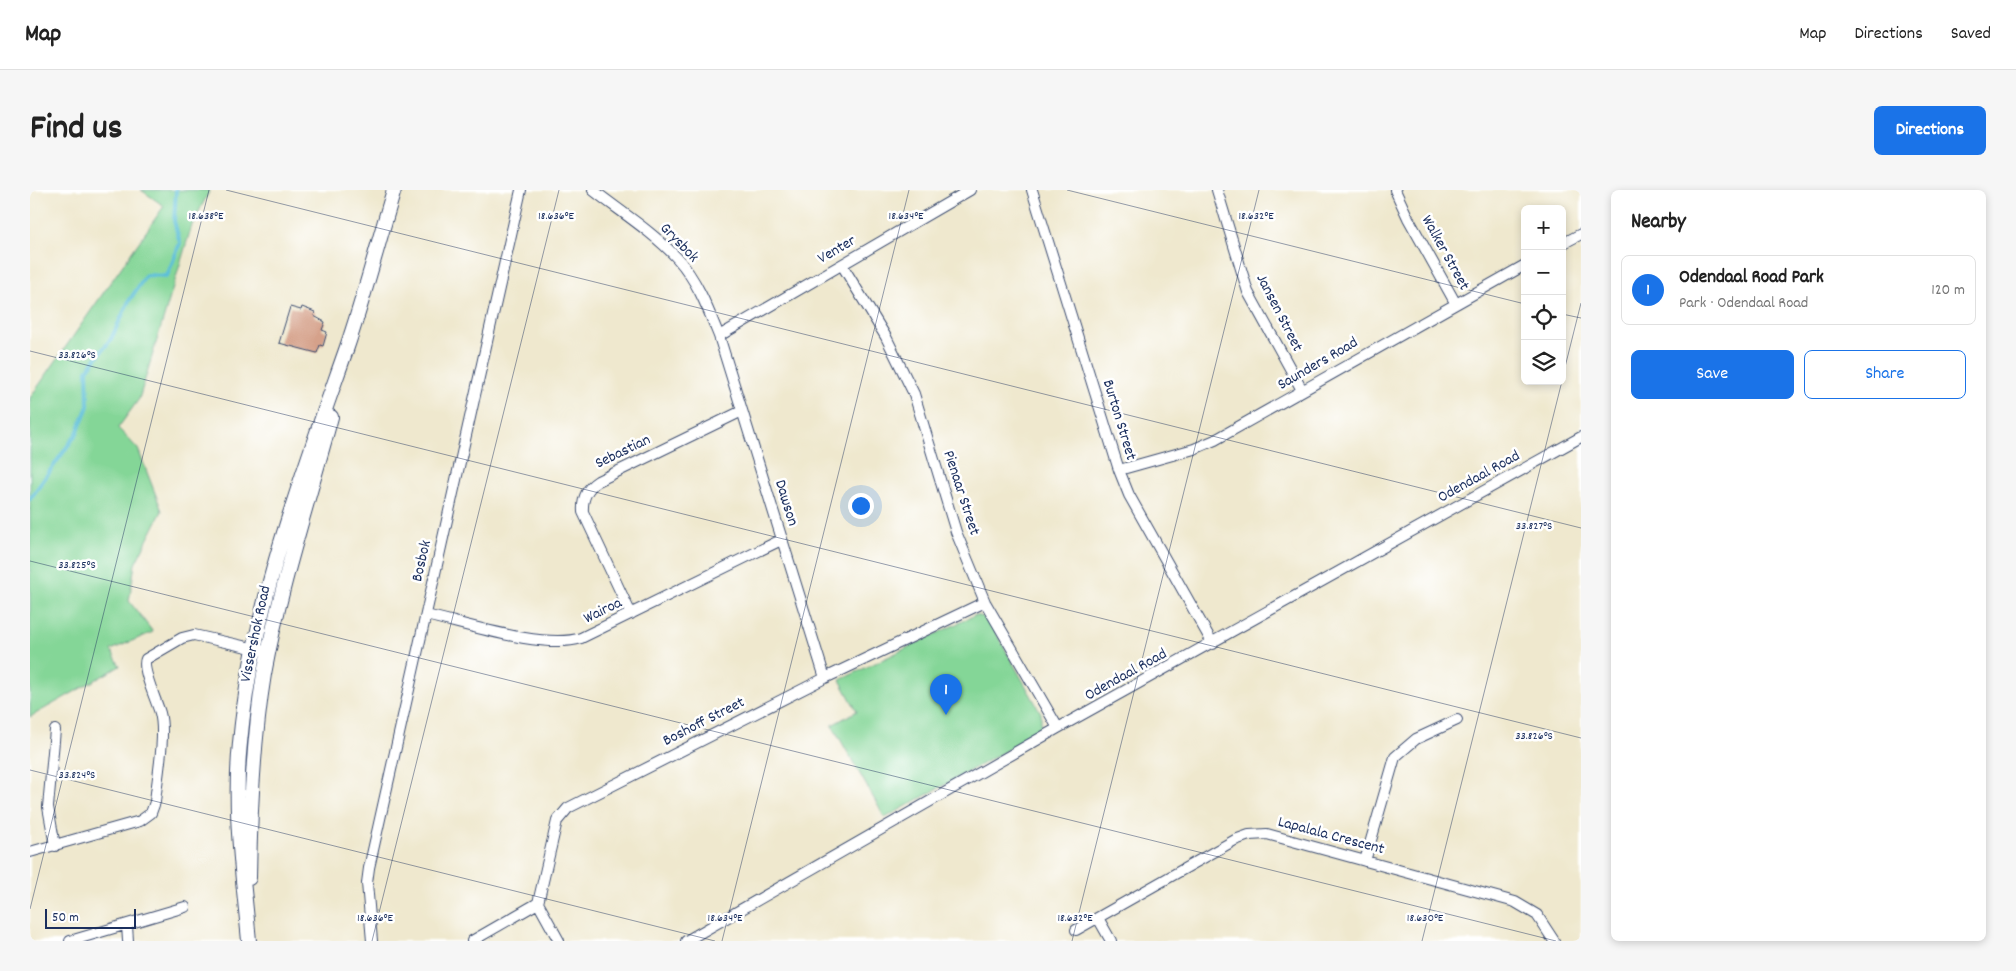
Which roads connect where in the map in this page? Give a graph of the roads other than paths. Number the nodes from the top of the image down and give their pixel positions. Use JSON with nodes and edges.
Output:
{"nodes":[{"id":1,"x":394,"y":190,"type":"edge"},
{"id":2,"x":521,"y":190,"type":"edge"},
{"id":3,"x":594,"y":190,"type":"edge"},
{"id":4,"x":970,"y":190,"type":"edge"},
{"id":5,"x":1032,"y":190,"type":"edge"},
{"id":6,"x":1217,"y":190,"type":"edge"},
{"id":7,"x":1395,"y":190,"type":"edge"},
{"id":8,"x":1581,"y":234,"type":"edge"},
{"id":9,"x":1566,"y":242,"type":"edge"},
{"id":10,"x":842,"y":264,"type":"junction"},
{"id":11,"x":1521,"y":267,"type":"edge"},
{"id":12,"x":1456,"y":304,"type":"junction"},
{"id":13,"x":719,"y":336,"type":"junction"},
{"id":14,"x":346,"y":348,"type":"junction"},
{"id":15,"x":1302,"y":390,"type":"junction"},
{"id":16,"x":742,"y":411,"type":"junction"},
{"id":17,"x":1581,"y":436,"type":"edge"},
{"id":18,"x":1119,"y":470,"type":"junction"},
{"id":19,"x":781,"y":540,"type":"junction"},
{"id":20,"x":985,"y":602,"type":"junction"},
{"id":21,"x":631,"y":614,"type":"junction"},
{"id":22,"x":426,"y":615,"type":"junction"},
{"id":23,"x":1213,"y":644,"type":"junction"},
{"id":24,"x":254,"y":648,"type":"junction"},
{"id":25,"x":269,"y":652,"type":"junction"},
{"id":26,"x":825,"y":678,"type":"junction"},
{"id":27,"x":1457,"y":720,"type":"dead end"},
{"id":28,"x":1058,"y":728,"type":"junction"},
{"id":29,"x":54,"y":730,"type":"dead end"},
{"id":30,"x":55,"y":846,"type":"junction"},
{"id":31,"x":30,"y":852,"type":"edge"},
{"id":32,"x":1365,"y":860,"type":"junction"},
{"id":33,"x":538,"y":904,"type":"junction"},
{"id":34,"x":184,"y":907,"type":"dead end"},
{"id":35,"x":1098,"y":918,"type":"junction"},
{"id":36,"x":126,"y":925,"type":"junction"},
{"id":37,"x":1076,"y":930,"type":"dead end"},
{"id":38,"x":248,"y":938,"type":"edge"},
{"id":39,"x":70,"y":941,"type":"edge"},
{"id":40,"x":128,"y":941,"type":"edge"},
{"id":41,"x":372,"y":941,"type":"edge"},
{"id":42,"x":472,"y":941,"type":"edge"},
{"id":43,"x":559,"y":941,"type":"edge"},
{"id":44,"x":686,"y":941,"type":"edge"},
{"id":45,"x":1111,"y":941,"type":"edge"},
{"id":46,"x":1554,"y":941,"type":"edge"}],
"edges":[{"from":1,"to":14,"type":"main road","name":"Vissershok Road"},
{"from":2,"to":22,"type":"street","name":"Bosbok"},
{"from":3,"to":13,"type":"street","name":"Grysbok"},
{"from":4,"to":10,"type":"street","name":"Venter"},
{"from":5,"to":18,"type":"street","name":"Burton Street"},
{"from":6,"to":15,"type":"street","name":"Jansen Street"},
{"from":7,"to":12,"type":"street","name":"Walker Street"},
{"from":8,"to":9,"type":"street"},
{"from":10,"to":13,"type":"street","name":"Venter"},
{"from":10,"to":20,"type":"street","name":"Pienaar Street"},
{"from":11,"to":12,"type":"street","name":"Saunders Road"},
{"from":12,"to":15,"type":"street","name":"Saunders Road"},
{"from":13,"to":16,"type":"street","name":"Dawson"},
{"from":14,"to":24,"type":"main road","name":"Vissershok Road"},
{"from":14,"to":25,"type":"main road","name":"Vissershok Road"},
{"from":15,"to":18,"type":"street","name":"Saunders Road"},
{"from":16,"to":19,"type":"street","name":"Dawson"},
{"from":16,"to":21,"type":"street","name":"Sebastian"},
{"from":17,"to":23,"type":"street","name":"Odendaal Road"},
{"from":18,"to":23,"type":"street","name":"Burton Street"},
{"from":19,"to":21,"type":"street","name":"Wairoa"},
{"from":19,"to":26,"type":"street","name":"Dawson"},
{"from":20,"to":26,"type":"street","name":"Boshoff Street"},
{"from":20,"to":28,"type":"street","name":"Pienaar Street"},
{"from":21,"to":22,"type":"street","name":"Wairoa"},
{"from":22,"to":41,"type":"street","name":"Bosbok"},
{"from":23,"to":28,"type":"street","name":"Odendaal Road"},
{"from":24,"to":25,"type":"street"},
{"from":24,"to":30,"type":"street"},
{"from":24,"to":38,"type":"main road","name":"Vissershok Road"},
{"from":25,"to":38,"type":"main road","name":"Vissershok Road"},
{"from":26,"to":33,"type":"street","name":"Boshoff Street"},
{"from":27,"to":32,"type":"street"},
{"from":28,"to":44,"type":"street","name":"Odendaal Road"},
{"from":29,"to":30,"type":"street"},
{"from":30,"to":31,"type":"street"},
{"from":32,"to":35,"type":"street","name":"Lapalala Crescent"},
{"from":32,"to":46,"type":"street","name":"Lapalala Crescent"},
{"from":33,"to":42,"type":"street"},
{"from":33,"to":43,"type":"street"},
{"from":34,"to":36,"type":"street"},
{"from":35,"to":37,"type":"street","name":"Lapalala Crescent"},
{"from":35,"to":45,"type":"street"},
{"from":36,"to":39,"type":"street"},
{"from":36,"to":40,"type":"street"}]}
